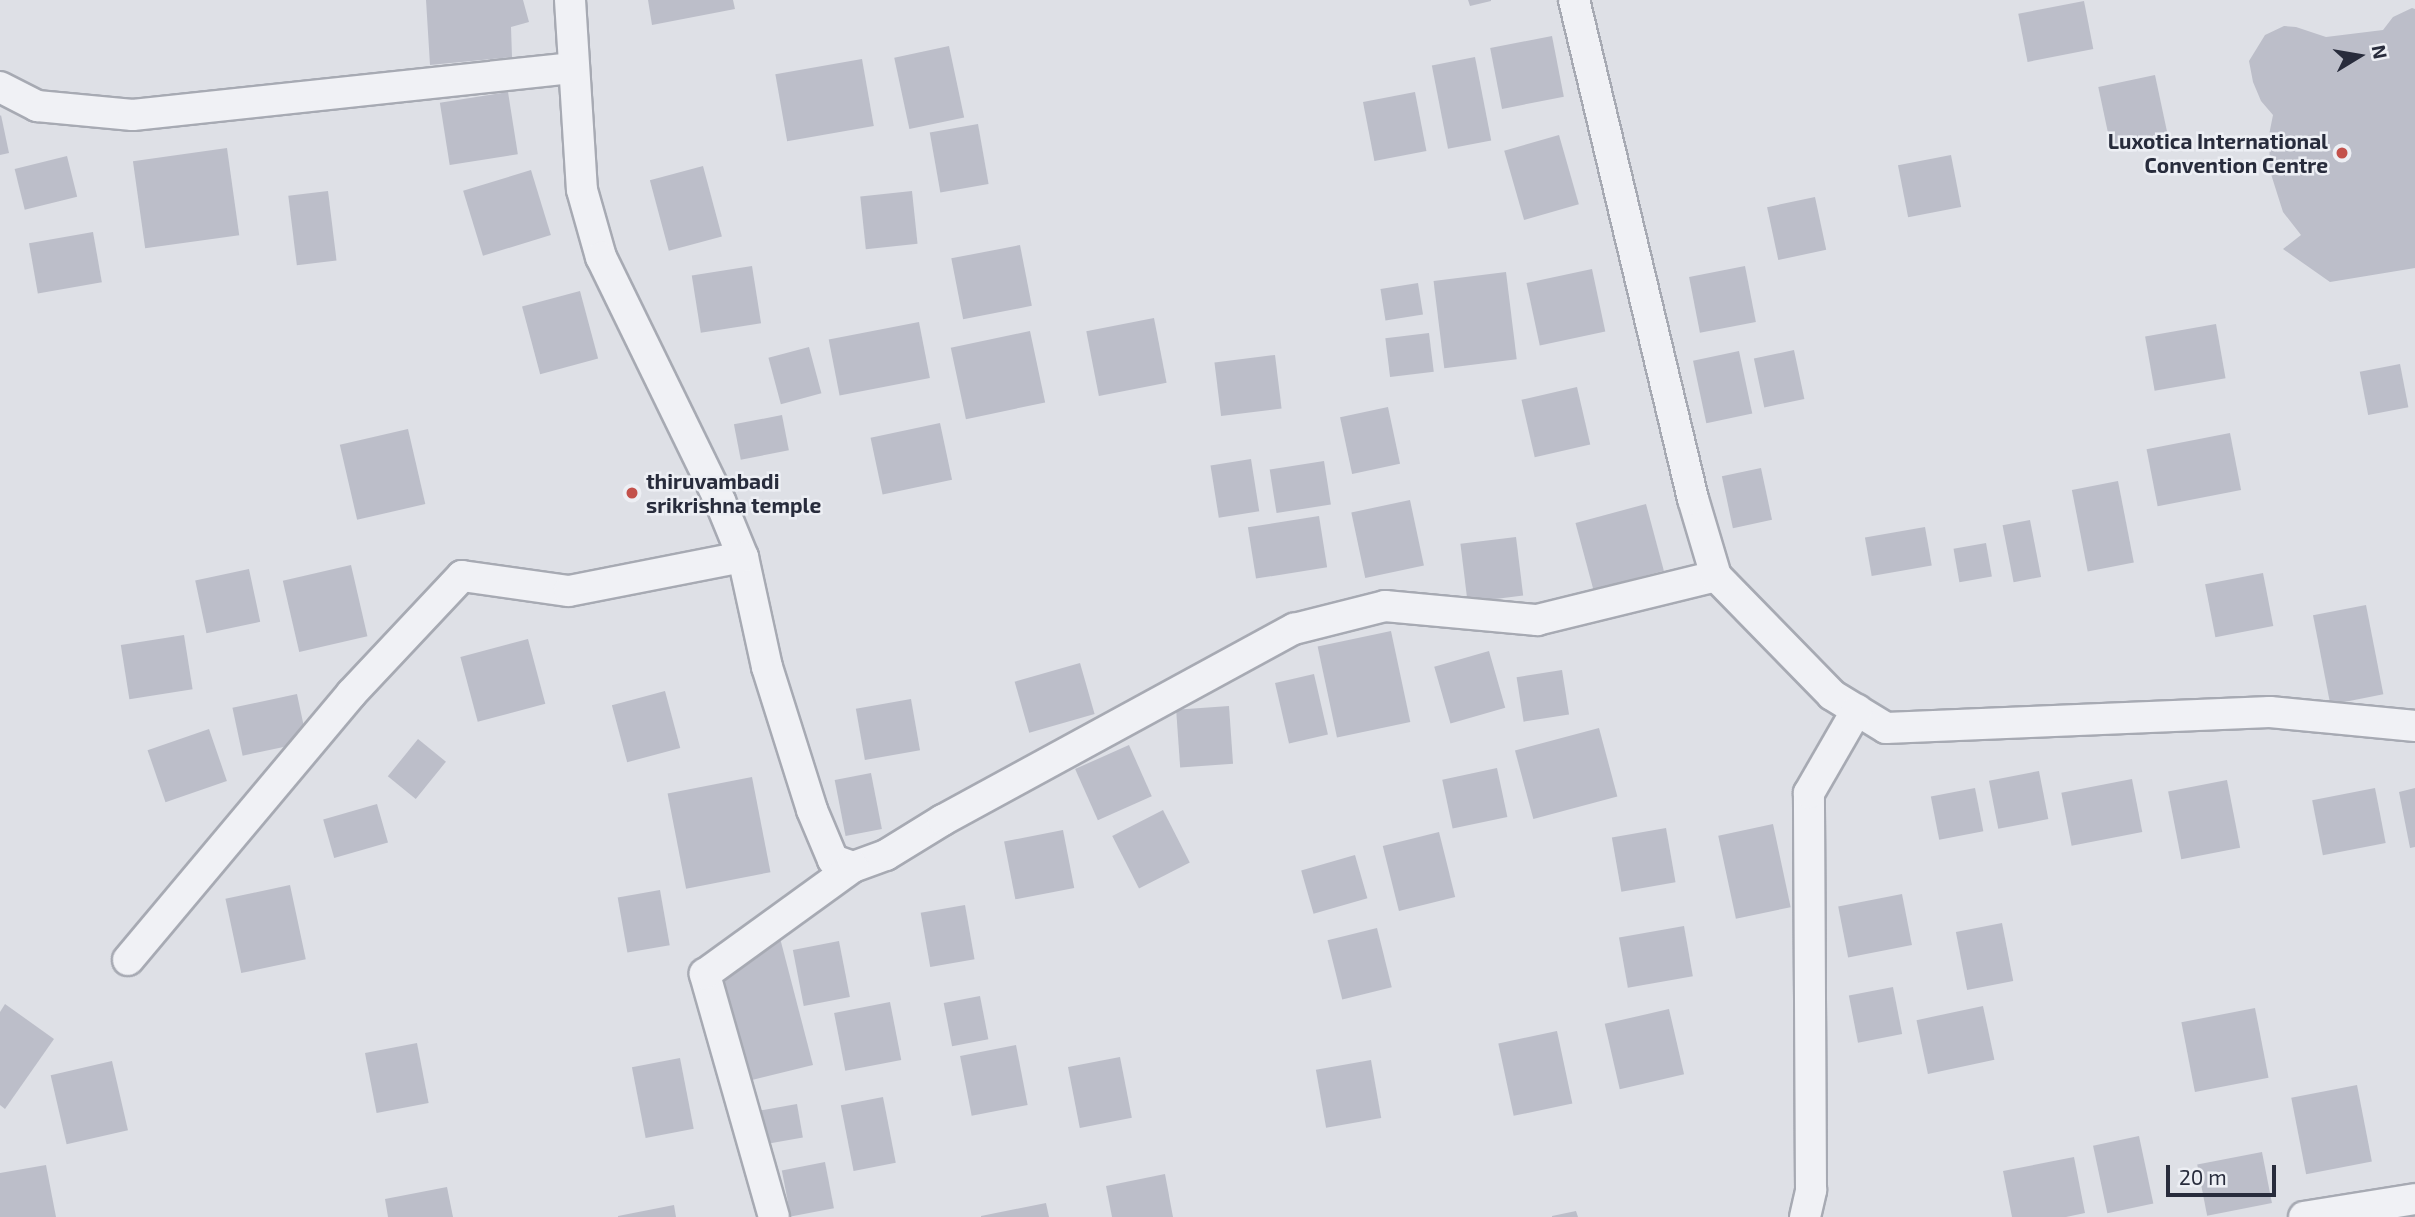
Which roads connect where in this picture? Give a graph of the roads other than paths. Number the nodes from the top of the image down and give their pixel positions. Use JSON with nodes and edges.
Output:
{"nodes":[{"id":1,"x":569,"y":0,"type":"edge"},
{"id":2,"x":1574,"y":0,"type":"edge"},
{"id":3,"x":573,"y":68,"type":"junction"},
{"id":4,"x":0,"y":87,"type":"edge"},
{"id":5,"x":743,"y":557,"type":"junction"},
{"id":6,"x":1716,"y":576,"type":"junction"},
{"id":7,"x":1857,"y":710,"type":"junction"},
{"id":8,"x":2415,"y":726,"type":"edge"},
{"id":9,"x":853,"y":867,"type":"junction"},
{"id":10,"x":128,"y":960,"type":"dead end"},
{"id":11,"x":2415,"y":1199,"type":"edge"},
{"id":12,"x":774,"y":1217,"type":"edge"},
{"id":13,"x":1805,"y":1217,"type":"edge"},
{"id":14,"x":2304,"y":1217,"type":"edge"}],
"edges":[{"from":1,"to":3,"type":"street"},
{"from":2,"to":6,"type":"street"},
{"from":3,"to":4,"type":"street"},
{"from":3,"to":5,"type":"street"},
{"from":5,"to":9,"type":"street"},
{"from":5,"to":10,"type":"street"},
{"from":6,"to":7,"type":"street"},
{"from":6,"to":9,"type":"street"},
{"from":7,"to":8,"type":"street"},
{"from":7,"to":13,"type":"street"},
{"from":9,"to":12,"type":"street"},
{"from":11,"to":14,"type":"street"}]}
